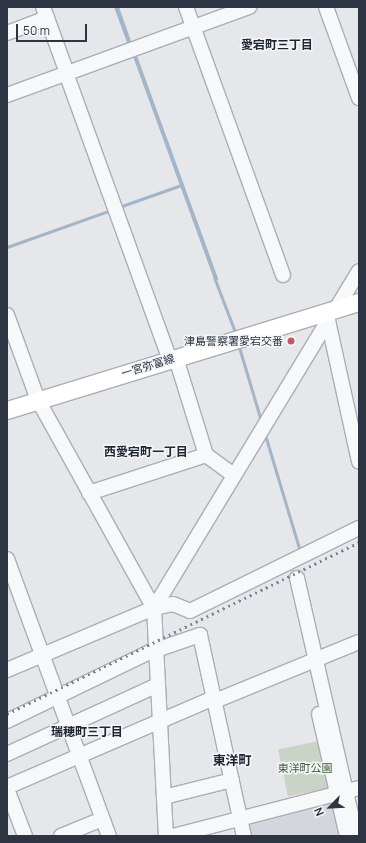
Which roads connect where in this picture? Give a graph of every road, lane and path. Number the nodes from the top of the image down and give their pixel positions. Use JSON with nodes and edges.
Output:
{"nodes":[{"id":1,"x":186,"y":7,"type":"edge"},
{"id":2,"x":249,"y":7,"type":"edge"},
{"id":3,"x":326,"y":7,"type":"edge"},
{"id":4,"x":45,"y":12,"type":"edge"},
{"id":5,"x":194,"y":27,"type":"junction"},
{"id":6,"x":7,"y":33,"type":"edge"},
{"id":7,"x":66,"y":73,"type":"junction"},
{"id":8,"x":7,"y":95,"type":"edge"},
{"id":9,"x":359,"y":98,"type":"edge"},
{"id":10,"x":359,"y":270,"type":"edge"},
{"id":11,"x":284,"y":275,"type":"dead end"},
{"id":12,"x":359,"y":302,"type":"edge"},
{"id":13,"x":330,"y":314,"type":"junction"},
{"id":14,"x":7,"y":315,"type":"edge"},
{"id":15,"x":173,"y":359,"type":"junction"},
{"id":16,"x":38,"y":400,"type":"junction"},
{"id":17,"x":7,"y":410,"type":"edge"},
{"id":18,"x":355,"y":422,"type":"edge"},
{"id":19,"x":206,"y":455,"type":"junction"},
{"id":20,"x":359,"y":462,"type":"edge"},
{"id":21,"x":234,"y":475,"type":"junction"},
{"id":22,"x":89,"y":492,"type":"junction"},
{"id":23,"x":359,"y":528,"type":"edge"},
{"id":24,"x":7,"y":559,"type":"edge"},
{"id":25,"x":297,"y":578,"type":"dead end"},
{"id":26,"x":154,"y":608,"type":"junction"},
{"id":27,"x":359,"y":642,"type":"edge"},
{"id":28,"x":157,"y":650,"type":"junction"},
{"id":29,"x":41,"y":656,"type":"junction"},
{"id":30,"x":312,"y":661,"type":"junction"},
{"id":31,"x":7,"y":670,"type":"edge"},
{"id":32,"x":158,"y":686,"type":"junction"},
{"id":33,"x":57,"y":697,"type":"junction"},
{"id":34,"x":214,"y":700,"type":"junction"},
{"id":35,"x":7,"y":721,"type":"edge"},
{"id":36,"x":160,"y":721,"type":"junction"},
{"id":37,"x":68,"y":726,"type":"junction"},
{"id":38,"x":7,"y":754,"type":"edge"},
{"id":39,"x":79,"y":756,"type":"junction"},
{"id":40,"x":232,"y":780,"type":"junction"},
{"id":41,"x":7,"y":788,"type":"edge"},
{"id":42,"x":347,"y":791,"type":"edge"},
{"id":43,"x":164,"y":797,"type":"junction"},
{"id":44,"x":241,"y":818,"type":"junction"},
{"id":45,"x":102,"y":819,"type":"junction"},
{"id":46,"x":194,"y":833,"type":"edge"},
{"id":47,"x":25,"y":836,"type":"edge"},
{"id":48,"x":61,"y":836,"type":"edge"},
{"id":49,"x":109,"y":836,"type":"edge"},
{"id":50,"x":166,"y":836,"type":"edge"},
{"id":51,"x":173,"y":836,"type":"edge"},
{"id":52,"x":244,"y":836,"type":"edge"},
{"id":53,"x":347,"y":836,"type":"edge"},
{"id":54,"x":356,"y":836,"type":"edge"}],
"edges":[{"from":1,"to":5,"type":"street"},
{"from":2,"to":5,"type":"street"},
{"from":3,"to":9,"type":"street"},
{"from":4,"to":6,"type":"street"},
{"from":4,"to":7,"type":"street"},
{"from":5,"to":7,"type":"street"},
{"from":5,"to":11,"type":"street"},
{"from":7,"to":8,"type":"street"},
{"from":7,"to":15,"type":"street"},
{"from":10,"to":13,"type":"street"},
{"from":12,"to":13,"type":"main road","name":"一宮弥富線"},
{"from":13,"to":15,"type":"main road","name":"一宮弥富線"},
{"from":13,"to":18,"type":"street"},
{"from":13,"to":21,"type":"street"},
{"from":14,"to":16,"type":"street"},
{"from":15,"to":16,"type":"main road","name":"一宮弥富線"},
{"from":15,"to":19,"type":"street"},
{"from":16,"to":17,"type":"main road","name":"一宮弥富線"},
{"from":16,"to":22,"type":"street"},
{"from":18,"to":20,"type":"street"},
{"from":19,"to":21,"type":"street"},
{"from":19,"to":22,"type":"street"},
{"from":21,"to":26,"type":"street"},
{"from":22,"to":26,"type":"street"},
{"from":23,"to":26,"type":"street"},
{"from":24,"to":29,"type":"street"},
{"from":25,"to":30,"type":"street"},
{"from":26,"to":28,"type":"street"},
{"from":26,"to":29,"type":"street"},
{"from":27,"to":30,"type":"street"},
{"from":28,"to":32,"type":"street"},
{"from":28,"to":33,"type":"street"},
{"from":28,"to":34,"type":"street"},
{"from":29,"to":31,"type":"street"},
{"from":29,"to":33,"type":"street"},
{"from":30,"to":34,"type":"street"},
{"from":30,"to":42,"type":"street"},
{"from":32,"to":36,"type":"street"},
{"from":32,"to":37,"type":"street"},
{"from":33,"to":35,"type":"street"},
{"from":33,"to":37,"type":"street"},
{"from":34,"to":36,"type":"street"},
{"from":34,"to":40,"type":"street"},
{"from":36,"to":39,"type":"street"},
{"from":36,"to":43,"type":"street"},
{"from":37,"to":38,"type":"street"},
{"from":37,"to":39,"type":"street"},
{"from":39,"to":41,"type":"street"},
{"from":39,"to":45,"type":"street"},
{"from":40,"to":43,"type":"street"},
{"from":40,"to":44,"type":"street"},
{"from":41,"to":47,"type":"street"},
{"from":42,"to":44,"type":"street"},
{"from":42,"to":53,"type":"street"},
{"from":42,"to":54,"type":"street"},
{"from":43,"to":50,"type":"street"},
{"from":44,"to":46,"type":"street"},
{"from":44,"to":52,"type":"street"},
{"from":45,"to":48,"type":"street"},
{"from":45,"to":49,"type":"street"},
{"from":46,"to":51,"type":"street"}]}
